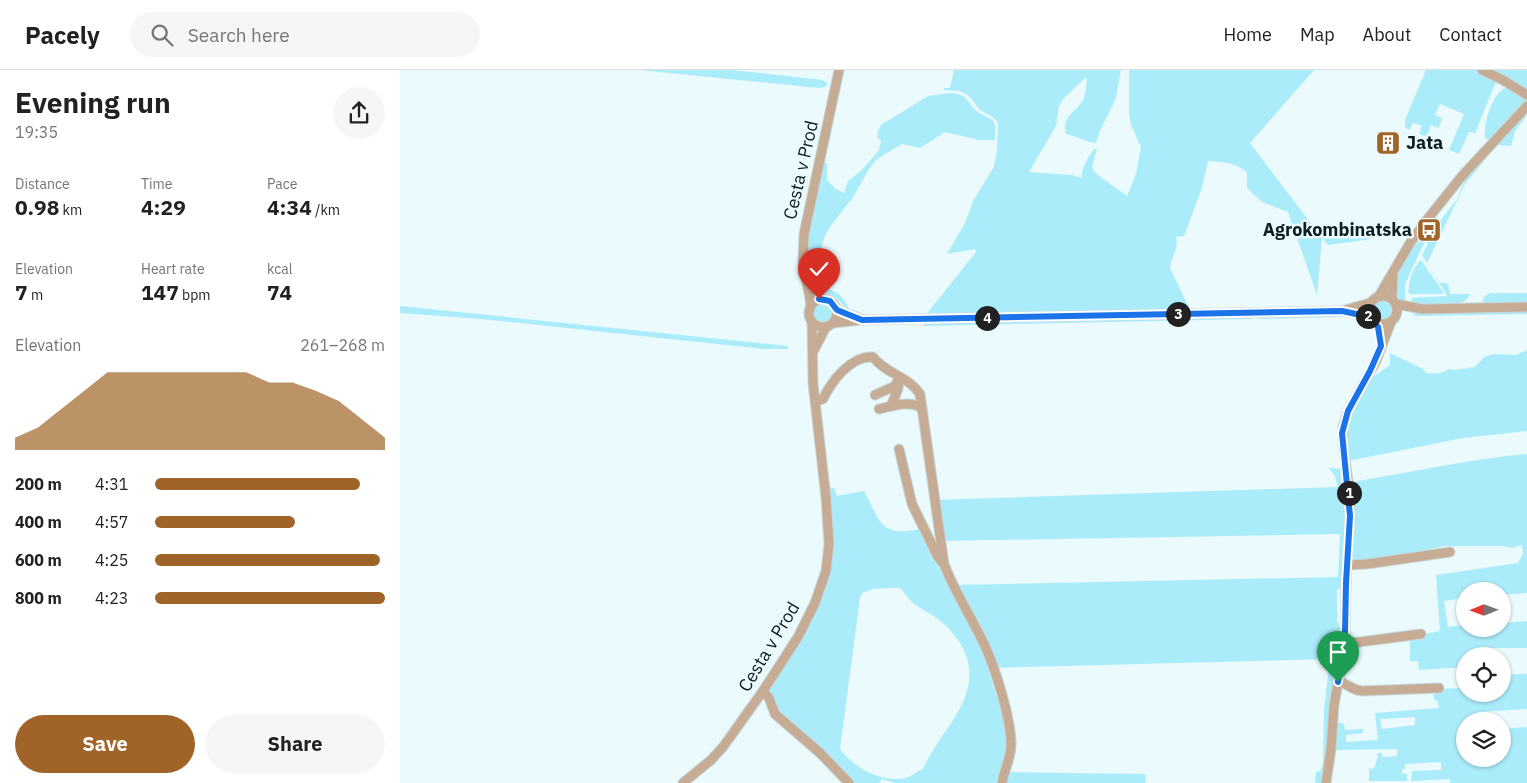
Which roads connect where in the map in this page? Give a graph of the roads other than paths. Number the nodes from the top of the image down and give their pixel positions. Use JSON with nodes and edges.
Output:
{"nodes":[{"id":1,"x":839,"y":70,"type":"edge"},
{"id":2,"x":1482,"y":70,"type":"edge"},
{"id":3,"x":1527,"y":95,"type":"edge"},
{"id":4,"x":1527,"y":106,"type":"edge"},
{"id":5,"x":1393,"y":274,"type":"junction"},
{"id":6,"x":806,"y":276,"type":"junction"},
{"id":7,"x":1379,"y":296,"type":"junction"},
{"id":8,"x":823,"y":299,"type":"junction"},
{"id":9,"x":1394,"y":301,"type":"junction"},
{"id":10,"x":1370,"y":302,"type":"junction"},
{"id":11,"x":811,"y":305,"type":"junction"},
{"id":12,"x":1527,"y":307,"type":"edge"},
{"id":13,"x":1422,"y":309,"type":"junction"},
{"id":14,"x":837,"y":310,"type":"junction"},
{"id":15,"x":1342,"y":311,"type":"junction"},
{"id":16,"x":1373,"y":319,"type":"junction"},
{"id":17,"x":1393,"y":319,"type":"junction"},
{"id":18,"x":862,"y":320,"type":"junction"},
{"id":19,"x":812,"y":323,"type":"junction"},
{"id":20,"x":829,"y":325,"type":"junction"},
{"id":21,"x":1381,"y":346,"type":"junction"},
{"id":22,"x":813,"y":353,"type":"junction"},
{"id":23,"x":900,"y":377,"type":"junction"},
{"id":24,"x":875,"y":395,"type":"dead end"},
{"id":25,"x":816,"y":401,"type":"junction"},
{"id":26,"x":891,"y":406,"type":"junction"},
{"id":27,"x":922,"y":408,"type":"junction"},
{"id":28,"x":880,"y":409,"type":"dead end"},
{"id":29,"x":899,"y":448,"type":"dead end"},
{"id":30,"x":1450,"y":552,"type":"dead end"},
{"id":31,"x":944,"y":564,"type":"junction"},
{"id":32,"x":1347,"y":565,"type":"junction"},
{"id":33,"x":1421,"y":634,"type":"dead end"},
{"id":34,"x":1344,"y":644,"type":"junction"},
{"id":35,"x":1338,"y":682,"type":"junction"},
{"id":36,"x":1439,"y":688,"type":"dead end"},
{"id":37,"x":763,"y":692,"type":"junction"},
{"id":38,"x":683,"y":783,"type":"edge"},
{"id":39,"x":849,"y":783,"type":"edge"},
{"id":40,"x":1002,"y":783,"type":"edge"},
{"id":41,"x":1326,"y":783,"type":"edge"}],
"edges":[{"from":1,"to":6,"type":"street","name":"Cesta v Prod"},
{"from":2,"to":3,"type":"street"},
{"from":4,"to":5,"type":"street"},
{"from":5,"to":7,"type":"street"},
{"from":5,"to":9,"type":"street"},
{"from":6,"to":8,"type":"street"},
{"from":6,"to":11,"type":"street","name":"Cesta v Prod"},
{"from":7,"to":9,"type":"street"},
{"from":7,"to":10,"type":"street"},
{"from":8,"to":11,"type":"street"},
{"from":8,"to":14,"type":"street"},
{"from":9,"to":13,"type":"street"},
{"from":9,"to":17,"type":"street"},
{"from":10,"to":15,"type":"street"},
{"from":10,"to":16,"type":"street"},
{"from":11,"to":19,"type":"street"},
{"from":12,"to":13,"type":"street"},
{"from":13,"to":17,"type":"street"},
{"from":14,"to":18,"type":"street"},
{"from":14,"to":20,"type":"street"},
{"from":15,"to":16,"type":"street"},
{"from":15,"to":18,"type":"street"},
{"from":16,"to":17,"type":"street"},
{"from":16,"to":21,"type":"street"},
{"from":17,"to":21,"type":"street"},
{"from":18,"to":20,"type":"street"},
{"from":19,"to":20,"type":"street"},
{"from":19,"to":22,"type":"street","name":"Cesta v Prod"},
{"from":20,"to":22,"type":"street","name":"Cesta v Prod"},
{"from":21,"to":32,"type":"street"},
{"from":22,"to":25,"type":"street","name":"Cesta v Prod"},
{"from":23,"to":24,"type":"street"},
{"from":23,"to":25,"type":"street"},
{"from":23,"to":26,"type":"street"},
{"from":23,"to":27,"type":"street"},
{"from":25,"to":37,"type":"street","name":"Cesta v Prod"},
{"from":26,"to":27,"type":"street"},
{"from":26,"to":28,"type":"street"},
{"from":27,"to":31,"type":"street"},
{"from":29,"to":31,"type":"street"},
{"from":30,"to":32,"type":"street"},
{"from":31,"to":40,"type":"street"},
{"from":32,"to":34,"type":"street"},
{"from":33,"to":34,"type":"street"},
{"from":34,"to":35,"type":"street"},
{"from":35,"to":36,"type":"street"},
{"from":35,"to":41,"type":"street"},
{"from":37,"to":38,"type":"street","name":"Cesta v Prod"},
{"from":37,"to":39,"type":"street"}]}
